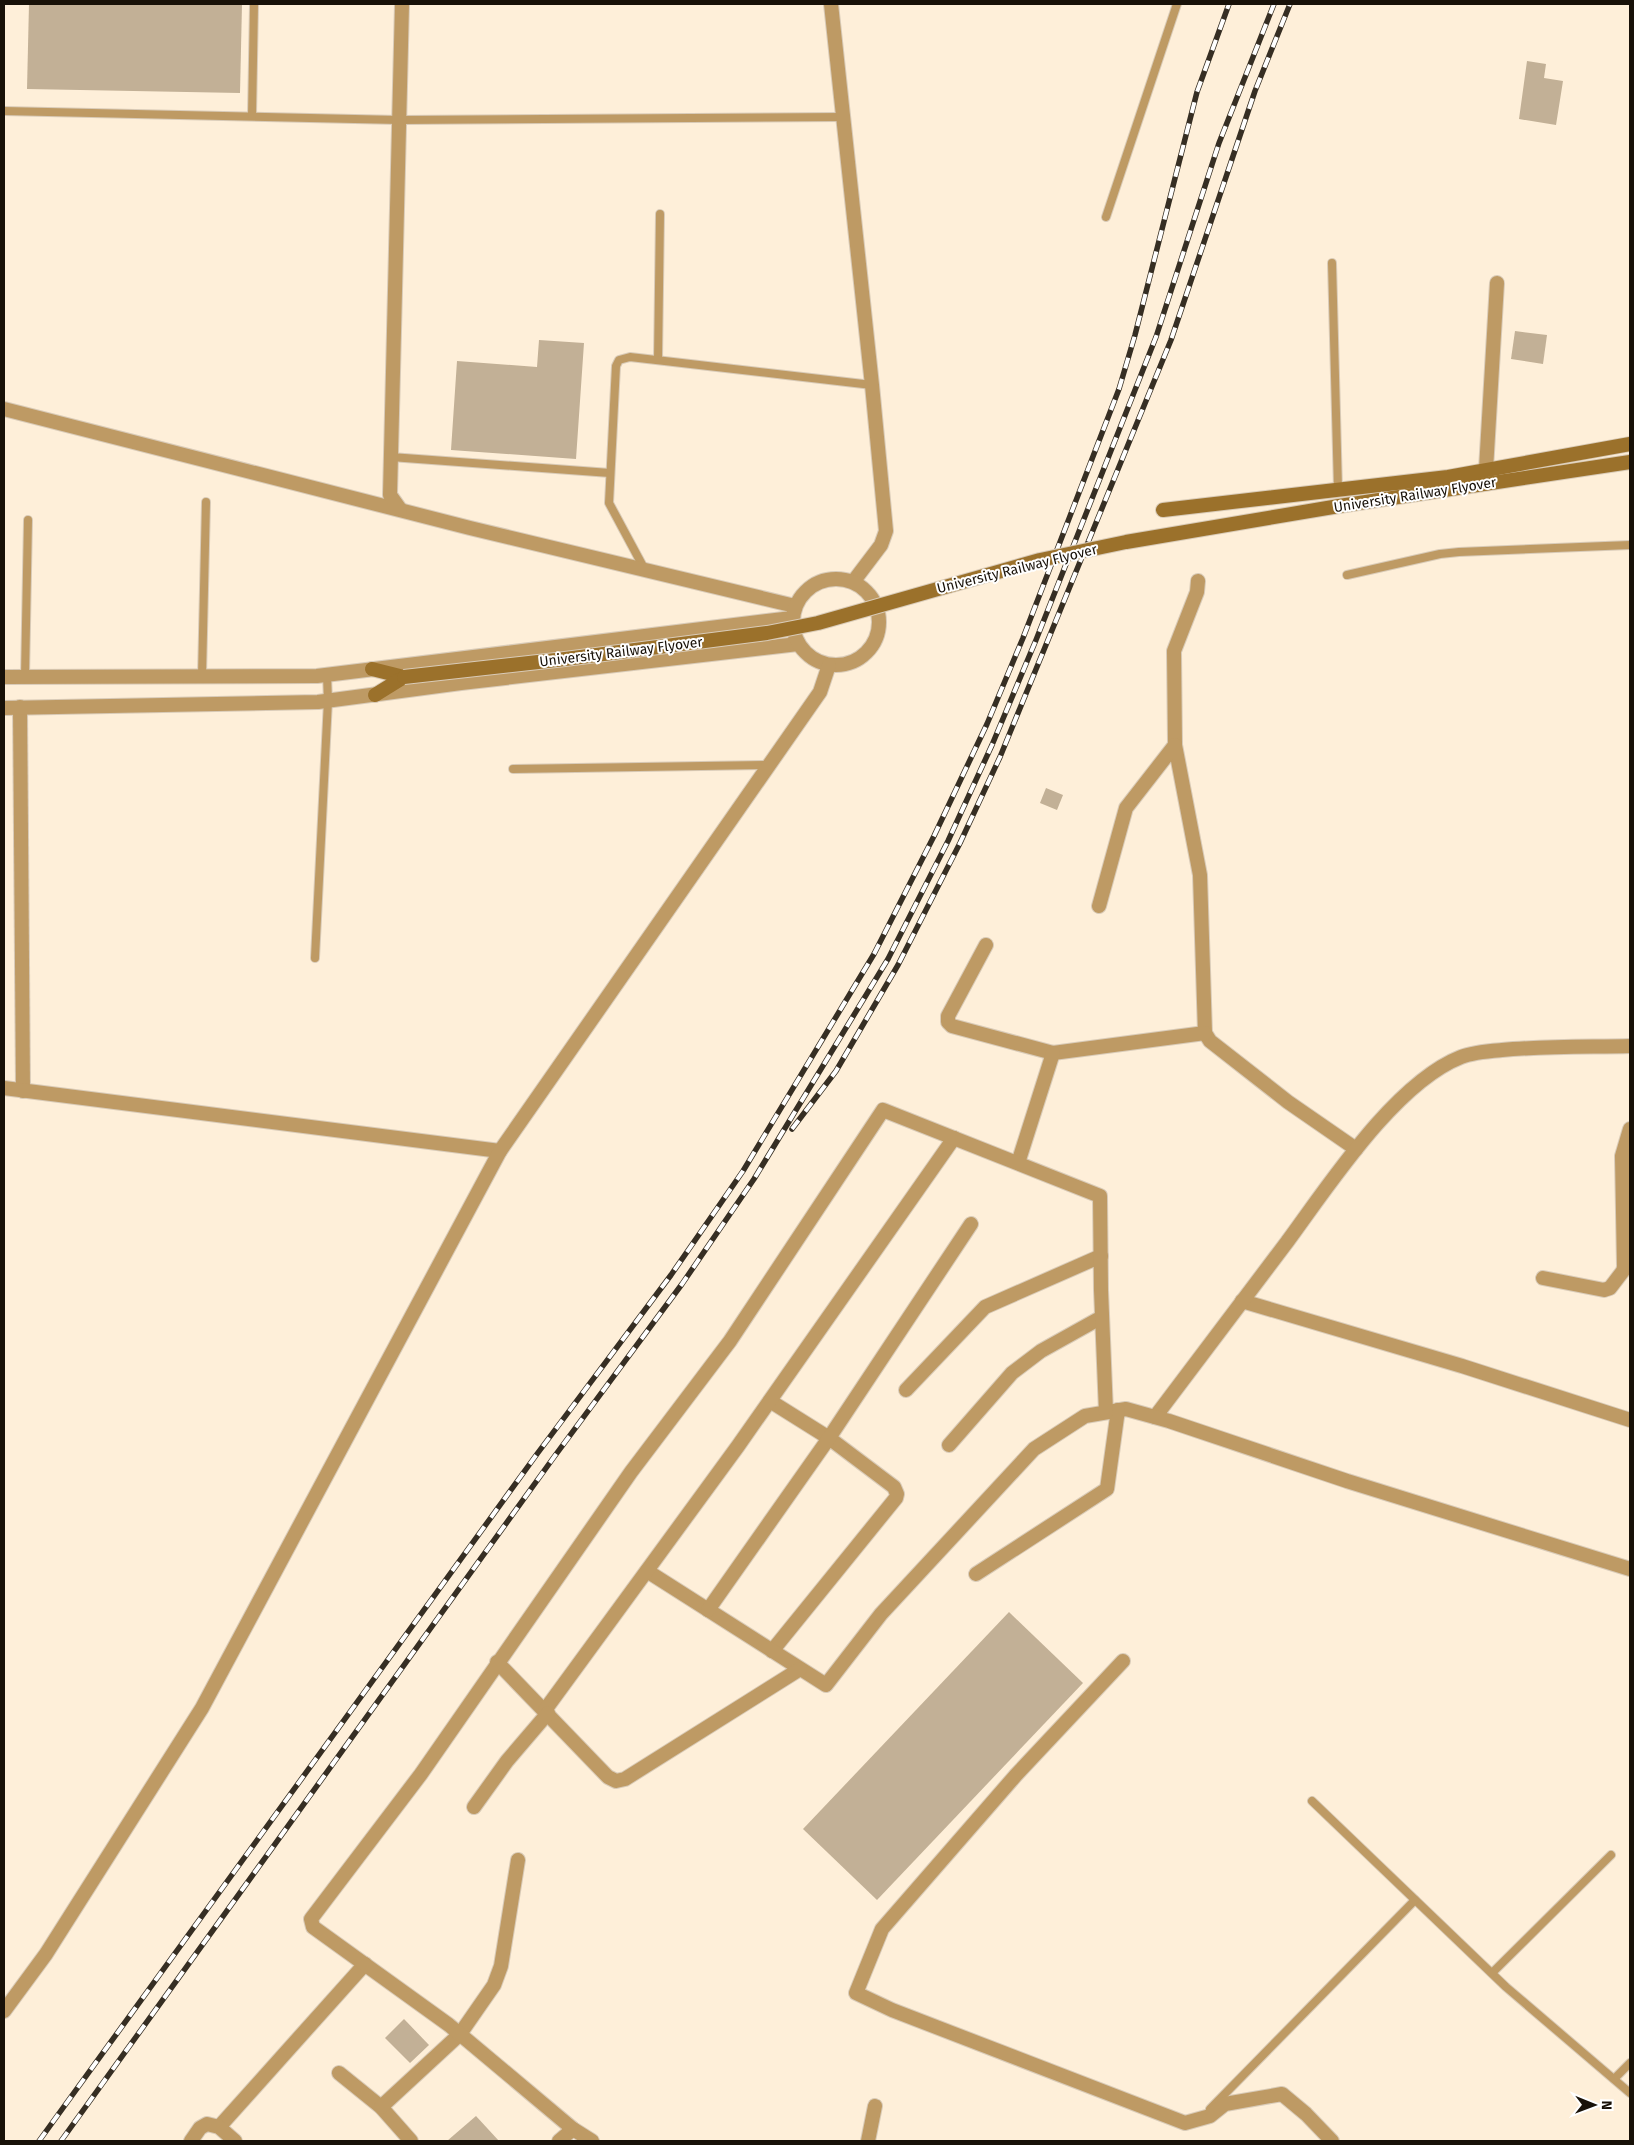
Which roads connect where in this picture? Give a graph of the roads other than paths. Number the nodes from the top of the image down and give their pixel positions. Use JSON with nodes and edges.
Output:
{"nodes":[{"id":1,"x":254,"y":4,"type":"edge"},
{"id":2,"x":402,"y":4,"type":"edge"},
{"id":3,"x":831,"y":4,"type":"edge"},
{"id":4,"x":1177,"y":4,"type":"edge"},
{"id":5,"x":4,"y":111,"type":"edge"},
{"id":6,"x":252,"y":116,"type":"junction"},
{"id":7,"x":843,"y":117,"type":"junction"},
{"id":8,"x":399,"y":120,"type":"junction"},
{"id":9,"x":660,"y":214,"type":"dead end"},
{"id":10,"x":1106,"y":217,"type":"dead end"},
{"id":11,"x":1332,"y":263,"type":"dead end"},
{"id":12,"x":1497,"y":283,"type":"dead end"},
{"id":13,"x":658,"y":360,"type":"junction"},
{"id":14,"x":872,"y":385,"type":"junction"},
{"id":15,"x":4,"y":409,"type":"edge"},
{"id":16,"x":1630,"y":444,"type":"edge"},
{"id":17,"x":391,"y":457,"type":"junction"},
{"id":18,"x":1630,"y":462,"type":"edge"},
{"id":19,"x":1486,"y":469,"type":"junction"},
{"id":20,"x":610,"y":473,"type":"junction"},
{"id":21,"x":1338,"y":489,"type":"junction"},
{"id":22,"x":206,"y":502,"type":"dead end"},
{"id":23,"x":400,"y":509,"type":"junction"},
{"id":24,"x":1163,"y":510,"type":"dead end"},
{"id":25,"x":28,"y":520,"type":"dead end"},
{"id":26,"x":1630,"y":545,"type":"edge"},
{"id":27,"x":645,"y":570,"type":"junction"},
{"id":28,"x":1347,"y":575,"type":"dead end"},
{"id":29,"x":1198,"y":581,"type":"dead end"},
{"id":30,"x":853,"y":582,"type":"junction"},
{"id":31,"x":794,"y":612,"type":"junction"},
{"id":32,"x":798,"y":644,"type":"junction"},
{"id":33,"x":829,"y":665,"type":"junction"},
{"id":34,"x":372,"y":669,"type":"junction"},
{"id":35,"x":327,"y":675,"type":"junction"},
{"id":36,"x":202,"y":676,"type":"junction"},
{"id":37,"x":4,"y":677,"type":"edge"},
{"id":38,"x":25,"y":677,"type":"junction"},
{"id":39,"x":404,"y":678,"type":"junction"},
{"id":40,"x":375,"y":695,"type":"junction"},
{"id":41,"x":328,"y":701,"type":"junction"},
{"id":42,"x":20,"y":707,"type":"junction"},
{"id":43,"x":4,"y":708,"type":"edge"},
{"id":44,"x":1175,"y":745,"type":"junction"},
{"id":45,"x":769,"y":765,"type":"junction"},
{"id":46,"x":513,"y":769,"type":"dead end"},
{"id":47,"x":1099,"y":906,"type":"dead end"},
{"id":48,"x":986,"y":945,"type":"dead end"},
{"id":49,"x":315,"y":958,"type":"dead end"},
{"id":50,"x":1205,"y":1033,"type":"junction"},
{"id":51,"x":1630,"y":1046,"type":"edge"},
{"id":52,"x":1053,"y":1053,"type":"junction"},
{"id":53,"x":4,"y":1088,"type":"edge"},
{"id":54,"x":24,"y":1091,"type":"junction"},
{"id":55,"x":1630,"y":1129,"type":"edge"},
{"id":56,"x":954,"y":1138,"type":"junction"},
{"id":57,"x":1356,"y":1149,"type":"junction"},
{"id":58,"x":500,"y":1151,"type":"junction"},
{"id":59,"x":1018,"y":1164,"type":"junction"},
{"id":60,"x":970,"y":1224,"type":"dead end"},
{"id":61,"x":1101,"y":1256,"type":"junction"},
{"id":62,"x":1543,"y":1278,"type":"dead end"},
{"id":63,"x":1242,"y":1300,"type":"junction"},
{"id":64,"x":1102,"y":1317,"type":"junction"},
{"id":65,"x":906,"y":1390,"type":"dead end"},
{"id":66,"x":770,"y":1401,"type":"junction"},
{"id":67,"x":1112,"y":1411,"type":"junction"},
{"id":68,"x":1155,"y":1417,"type":"junction"},
{"id":69,"x":1630,"y":1420,"type":"edge"},
{"id":70,"x":829,"y":1438,"type":"junction"},
{"id":71,"x":949,"y":1445,"type":"dead end"},
{"id":72,"x":1630,"y":1569,"type":"edge"},
{"id":73,"x":648,"y":1571,"type":"junction"},
{"id":74,"x":976,"y":1574,"type":"dead end"},
{"id":75,"x":708,"y":1610,"type":"junction"},
{"id":76,"x":772,"y":1650,"type":"junction"},
{"id":77,"x":1123,"y":1660,"type":"dead end"},
{"id":78,"x":497,"y":1662,"type":"junction"},
{"id":79,"x":800,"y":1669,"type":"junction"},
{"id":80,"x":547,"y":1712,"type":"junction"},
{"id":81,"x":1312,"y":1801,"type":"dead end"},
{"id":82,"x":474,"y":1807,"type":"dead end"},
{"id":83,"x":1610,"y":1855,"type":"dead end"},
{"id":84,"x":518,"y":1860,"type":"dead end"},
{"id":85,"x":1415,"y":1900,"type":"junction"},
{"id":86,"x":365,"y":1964,"type":"junction"},
{"id":87,"x":1492,"y":1973,"type":"junction"},
{"id":88,"x":4,"y":2011,"type":"edge"},
{"id":89,"x":460,"y":2034,"type":"junction"},
{"id":90,"x":1630,"y":2063,"type":"edge"},
{"id":91,"x":339,"y":2073,"type":"dead end"},
{"id":92,"x":1614,"y":2079,"type":"junction"},
{"id":93,"x":1630,"y":2094,"type":"edge"},
{"id":94,"x":875,"y":2106,"type":"dead end"},
{"id":95,"x":381,"y":2107,"type":"junction"},
{"id":96,"x":1200,"y":2119,"type":"junction"},
{"id":97,"x":219,"y":2128,"type":"junction"},
{"id":98,"x":572,"y":2135,"type":"edge"},
{"id":99,"x":191,"y":2141,"type":"edge"},
{"id":100,"x":235,"y":2141,"type":"edge"},
{"id":101,"x":411,"y":2141,"type":"edge"},
{"id":102,"x":559,"y":2141,"type":"edge"},
{"id":103,"x":592,"y":2141,"type":"edge"},
{"id":104,"x":868,"y":2141,"type":"edge"},
{"id":105,"x":1332,"y":2141,"type":"edge"}],
"edges":[{"from":1,"to":6,"type":"lane"},
{"from":2,"to":8,"type":"street"},
{"from":3,"to":7,"type":"street"},
{"from":4,"to":10,"type":"lane"},
{"from":5,"to":6,"type":"lane"},
{"from":6,"to":8,"type":"lane"},
{"from":7,"to":8,"type":"lane"},
{"from":7,"to":14,"type":"street"},
{"from":8,"to":17,"type":"street"},
{"from":9,"to":13,"type":"lane"},
{"from":11,"to":21,"type":"lane"},
{"from":12,"to":19,"type":"street"},
{"from":13,"to":14,"type":"lane"},
{"from":13,"to":20,"type":"lane"},
{"from":14,"to":30,"type":"street"},
{"from":15,"to":23,"type":"street"},
{"from":16,"to":19,"type":"main road"},
{"from":17,"to":20,"type":"lane"},
{"from":17,"to":23,"type":"street"},
{"from":18,"to":39,"type":"main road","name":"University Railway Flyover","bridge":true},
{"from":19,"to":21,"type":"main road"},
{"from":20,"to":27,"type":"lane"},
{"from":21,"to":24,"type":"main road"},
{"from":22,"to":36,"type":"lane"},
{"from":23,"to":27,"type":"street"},
{"from":25,"to":38,"type":"lane"},
{"from":26,"to":28,"type":"lane"},
{"from":27,"to":31,"type":"street"},
{"from":29,"to":44,"type":"street"},
{"from":30,"to":31,"type":"street"},
{"from":30,"to":33,"type":"street"},
{"from":31,"to":32,"type":"street"},
{"from":31,"to":34,"type":"street"},
{"from":32,"to":33,"type":"street"},
{"from":32,"to":40,"type":"street"},
{"from":33,"to":45,"type":"street"},
{"from":34,"to":35,"type":"street"},
{"from":34,"to":39,"type":"main road","name":"University Railway Flyover"},
{"from":35,"to":36,"type":"street"},
{"from":35,"to":41,"type":"lane"},
{"from":36,"to":38,"type":"street"},
{"from":37,"to":38,"type":"street"},
{"from":39,"to":40,"type":"main road","name":"University Railway Flyover"},
{"from":40,"to":41,"type":"street"},
{"from":41,"to":42,"type":"street"},
{"from":41,"to":49,"type":"lane"},
{"from":42,"to":43,"type":"street"},
{"from":42,"to":54,"type":"street"},
{"from":44,"to":47,"type":"street"},
{"from":44,"to":50,"type":"street"},
{"from":45,"to":46,"type":"lane"},
{"from":45,"to":58,"type":"street"},
{"from":48,"to":52,"type":"street"},
{"from":50,"to":52,"type":"street"},
{"from":50,"to":57,"type":"street"},
{"from":51,"to":57,"type":"street"},
{"from":52,"to":59,"type":"street"},
{"from":53,"to":54,"type":"street"},
{"from":54,"to":58,"type":"street"},
{"from":55,"to":62,"type":"street"},
{"from":56,"to":59,"type":"street"},
{"from":56,"to":66,"type":"street"},
{"from":56,"to":78,"type":"street"},
{"from":57,"to":63,"type":"street"},
{"from":58,"to":88,"type":"street"},
{"from":59,"to":61,"type":"street"},
{"from":60,"to":70,"type":"street"},
{"from":61,"to":64,"type":"street"},
{"from":61,"to":65,"type":"street"},
{"from":63,"to":68,"type":"street"},
{"from":63,"to":69,"type":"street"},
{"from":64,"to":67,"type":"street"},
{"from":64,"to":71,"type":"street"},
{"from":66,"to":70,"type":"street"},
{"from":66,"to":73,"type":"street"},
{"from":67,"to":68,"type":"street"},
{"from":67,"to":74,"type":"street"},
{"from":67,"to":79,"type":"street"},
{"from":68,"to":72,"type":"street"},
{"from":70,"to":75,"type":"street"},
{"from":70,"to":76,"type":"street"},
{"from":73,"to":75,"type":"street"},
{"from":73,"to":80,"type":"street"},
{"from":75,"to":76,"type":"street"},
{"from":76,"to":79,"type":"street"},
{"from":77,"to":96,"type":"street"},
{"from":78,"to":80,"type":"street"},
{"from":78,"to":86,"type":"street"},
{"from":79,"to":80,"type":"street"},
{"from":80,"to":82,"type":"street"},
{"from":81,"to":85,"type":"lane"},
{"from":83,"to":87,"type":"lane"},
{"from":84,"to":89,"type":"street"},
{"from":85,"to":87,"type":"lane"},
{"from":85,"to":96,"type":"lane"},
{"from":86,"to":89,"type":"street"},
{"from":86,"to":97,"type":"street"},
{"from":87,"to":92,"type":"lane"},
{"from":89,"to":95,"type":"street"},
{"from":89,"to":98,"type":"street"},
{"from":90,"to":92,"type":"lane"},
{"from":91,"to":95,"type":"street"},
{"from":92,"to":93,"type":"lane"},
{"from":94,"to":104,"type":"street"},
{"from":95,"to":101,"type":"street"},
{"from":96,"to":105,"type":"street"},
{"from":97,"to":99,"type":"street"},
{"from":97,"to":100,"type":"street"},
{"from":98,"to":102,"type":"street"},
{"from":98,"to":103,"type":"street"}]}
